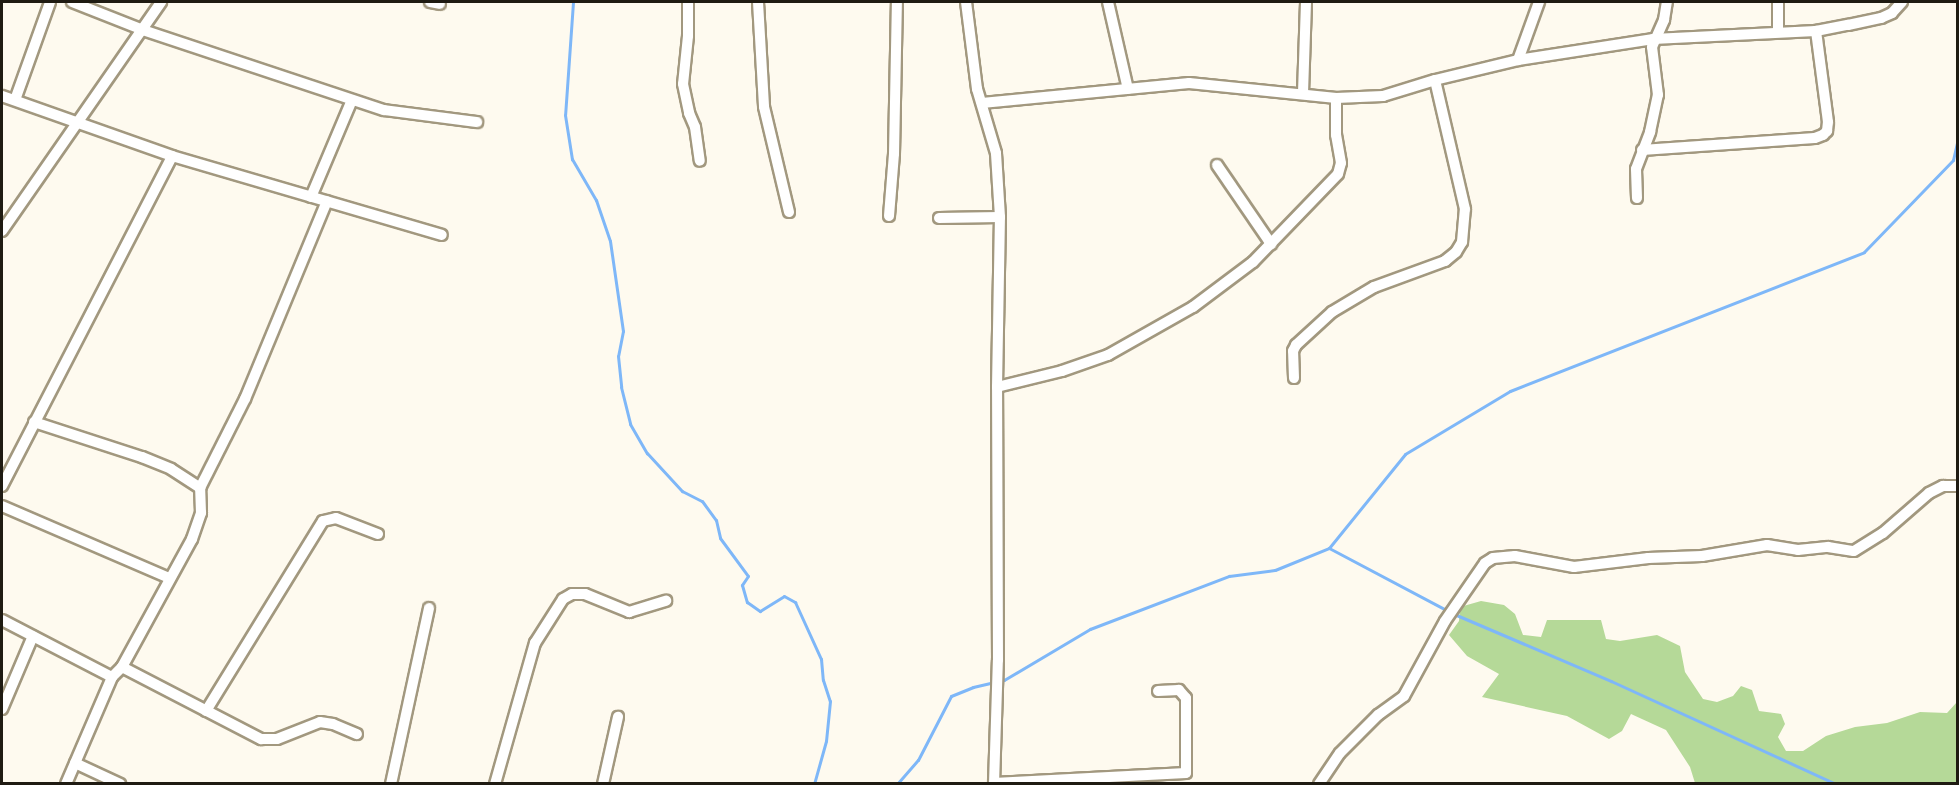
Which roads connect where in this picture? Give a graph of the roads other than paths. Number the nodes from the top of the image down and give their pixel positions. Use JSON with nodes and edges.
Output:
{"nodes":[{"id":1,"x":50,"y":2,"type":"edge"},
{"id":2,"x":72,"y":2,"type":"edge"},
{"id":3,"x":162,"y":2,"type":"edge"},
{"id":4,"x":688,"y":2,"type":"edge"},
{"id":5,"x":758,"y":2,"type":"edge"},
{"id":6,"x":897,"y":2,"type":"edge"},
{"id":7,"x":966,"y":2,"type":"edge"},
{"id":8,"x":1108,"y":2,"type":"edge"},
{"id":9,"x":1306,"y":2,"type":"edge"},
{"id":10,"x":1539,"y":2,"type":"edge"},
{"id":11,"x":1667,"y":2,"type":"edge"},
{"id":12,"x":1778,"y":2,"type":"edge"},
{"id":13,"x":1902,"y":2,"type":"edge"},
{"id":14,"x":143,"y":30,"type":"junction"},
{"id":15,"x":1816,"y":31,"type":"junction"},
{"id":16,"x":1778,"y":32,"type":"junction"},
{"id":17,"x":1653,"y":39,"type":"junction"},
{"id":18,"x":1518,"y":60,"type":"junction"},
{"id":19,"x":1435,"y":80,"type":"junction"},
{"id":20,"x":1128,"y":89,"type":"junction"},
{"id":21,"x":1303,"y":93,"type":"junction"},
{"id":22,"x":2,"y":96,"type":"edge"},
{"id":23,"x":1336,"y":98,"type":"junction"},
{"id":24,"x":15,"y":100,"type":"junction"},
{"id":25,"x":352,"y":100,"type":"junction"},
{"id":26,"x":982,"y":104,"type":"junction"},
{"id":27,"x":477,"y":122,"type":"dead end"},
{"id":28,"x":76,"y":123,"type":"junction"},
{"id":29,"x":1642,"y":150,"type":"junction"},
{"id":30,"x":172,"y":156,"type":"junction"},
{"id":31,"x":700,"y":161,"type":"dead end"},
{"id":32,"x":1217,"y":165,"type":"dead end"},
{"id":33,"x":311,"y":197,"type":"junction"},
{"id":34,"x":1637,"y":198,"type":"dead end"},
{"id":35,"x":327,"y":201,"type":"junction"},
{"id":36,"x":789,"y":212,"type":"dead end"},
{"id":37,"x":889,"y":216,"type":"dead end"},
{"id":38,"x":1000,"y":217,"type":"junction"},
{"id":39,"x":939,"y":218,"type":"dead end"},
{"id":40,"x":2,"y":231,"type":"edge"},
{"id":41,"x":442,"y":235,"type":"dead end"},
{"id":42,"x":1270,"y":244,"type":"junction"},
{"id":43,"x":1294,"y":378,"type":"dead end"},
{"id":44,"x":997,"y":387,"type":"junction"},
{"id":45,"x":34,"y":422,"type":"junction"},
{"id":46,"x":2,"y":486,"type":"edge"},
{"id":47,"x":1958,"y":486,"type":"edge"},
{"id":48,"x":200,"y":488,"type":"junction"},
{"id":49,"x":2,"y":506,"type":"edge"},
{"id":50,"x":378,"y":534,"type":"dead end"},
{"id":51,"x":169,"y":578,"type":"junction"},
{"id":52,"x":666,"y":601,"type":"dead end"},
{"id":53,"x":429,"y":608,"type":"dead end"},
{"id":54,"x":2,"y":620,"type":"edge"},
{"id":55,"x":33,"y":636,"type":"junction"},
{"id":56,"x":122,"y":667,"type":"junction"},
{"id":57,"x":112,"y":677,"type":"junction"},
{"id":58,"x":1158,"y":691,"type":"dead end"},
{"id":59,"x":2,"y":709,"type":"edge"},
{"id":60,"x":206,"y":711,"type":"junction"},
{"id":61,"x":618,"y":717,"type":"dead end"},
{"id":62,"x":357,"y":734,"type":"dead end"},
{"id":63,"x":75,"y":763,"type":"junction"},
{"id":64,"x":66,"y":783,"type":"edge"},
{"id":65,"x":120,"y":783,"type":"edge"},
{"id":66,"x":391,"y":783,"type":"edge"},
{"id":67,"x":495,"y":783,"type":"edge"},
{"id":68,"x":603,"y":783,"type":"edge"},
{"id":69,"x":994,"y":783,"type":"edge"},
{"id":70,"x":1319,"y":783,"type":"edge"}],
"edges":[{"from":1,"to":24,"type":"street"},
{"from":2,"to":14,"type":"street"},
{"from":3,"to":14,"type":"street"},
{"from":4,"to":31,"type":"street"},
{"from":5,"to":36,"type":"street"},
{"from":6,"to":37,"type":"street"},
{"from":7,"to":26,"type":"street"},
{"from":8,"to":20,"type":"street"},
{"from":9,"to":21,"type":"street"},
{"from":10,"to":18,"type":"street"},
{"from":11,"to":17,"type":"street"},
{"from":12,"to":16,"type":"street"},
{"from":13,"to":15,"type":"street"},
{"from":14,"to":25,"type":"street"},
{"from":14,"to":28,"type":"street"},
{"from":15,"to":16,"type":"street"},
{"from":15,"to":29,"type":"street"},
{"from":16,"to":17,"type":"street"},
{"from":17,"to":18,"type":"street"},
{"from":17,"to":29,"type":"street"},
{"from":18,"to":19,"type":"street"},
{"from":19,"to":23,"type":"street"},
{"from":19,"to":43,"type":"street"},
{"from":20,"to":21,"type":"street"},
{"from":20,"to":26,"type":"street"},
{"from":21,"to":23,"type":"street"},
{"from":22,"to":24,"type":"street"},
{"from":23,"to":42,"type":"street"},
{"from":24,"to":28,"type":"street"},
{"from":25,"to":27,"type":"street"},
{"from":25,"to":33,"type":"street"},
{"from":26,"to":38,"type":"street"},
{"from":28,"to":30,"type":"street"},
{"from":28,"to":40,"type":"street"},
{"from":29,"to":34,"type":"street"},
{"from":30,"to":33,"type":"street"},
{"from":30,"to":45,"type":"street"},
{"from":32,"to":42,"type":"street"},
{"from":33,"to":35,"type":"street"},
{"from":35,"to":41,"type":"street"},
{"from":35,"to":48,"type":"street"},
{"from":38,"to":39,"type":"street"},
{"from":38,"to":44,"type":"street"},
{"from":42,"to":44,"type":"street"},
{"from":44,"to":69,"type":"street"},
{"from":45,"to":46,"type":"street"},
{"from":45,"to":48,"type":"street"},
{"from":47,"to":70,"type":"street"},
{"from":48,"to":51,"type":"street"},
{"from":49,"to":51,"type":"street"},
{"from":50,"to":60,"type":"street"},
{"from":51,"to":56,"type":"street"},
{"from":52,"to":67,"type":"street"},
{"from":53,"to":66,"type":"street"},
{"from":54,"to":55,"type":"street"},
{"from":55,"to":57,"type":"street"},
{"from":55,"to":59,"type":"street"},
{"from":56,"to":57,"type":"street"},
{"from":56,"to":60,"type":"street"},
{"from":57,"to":63,"type":"street"},
{"from":58,"to":69,"type":"street"},
{"from":60,"to":62,"type":"street"},
{"from":61,"to":68,"type":"street"},
{"from":63,"to":64,"type":"street"},
{"from":63,"to":65,"type":"street"}]}
